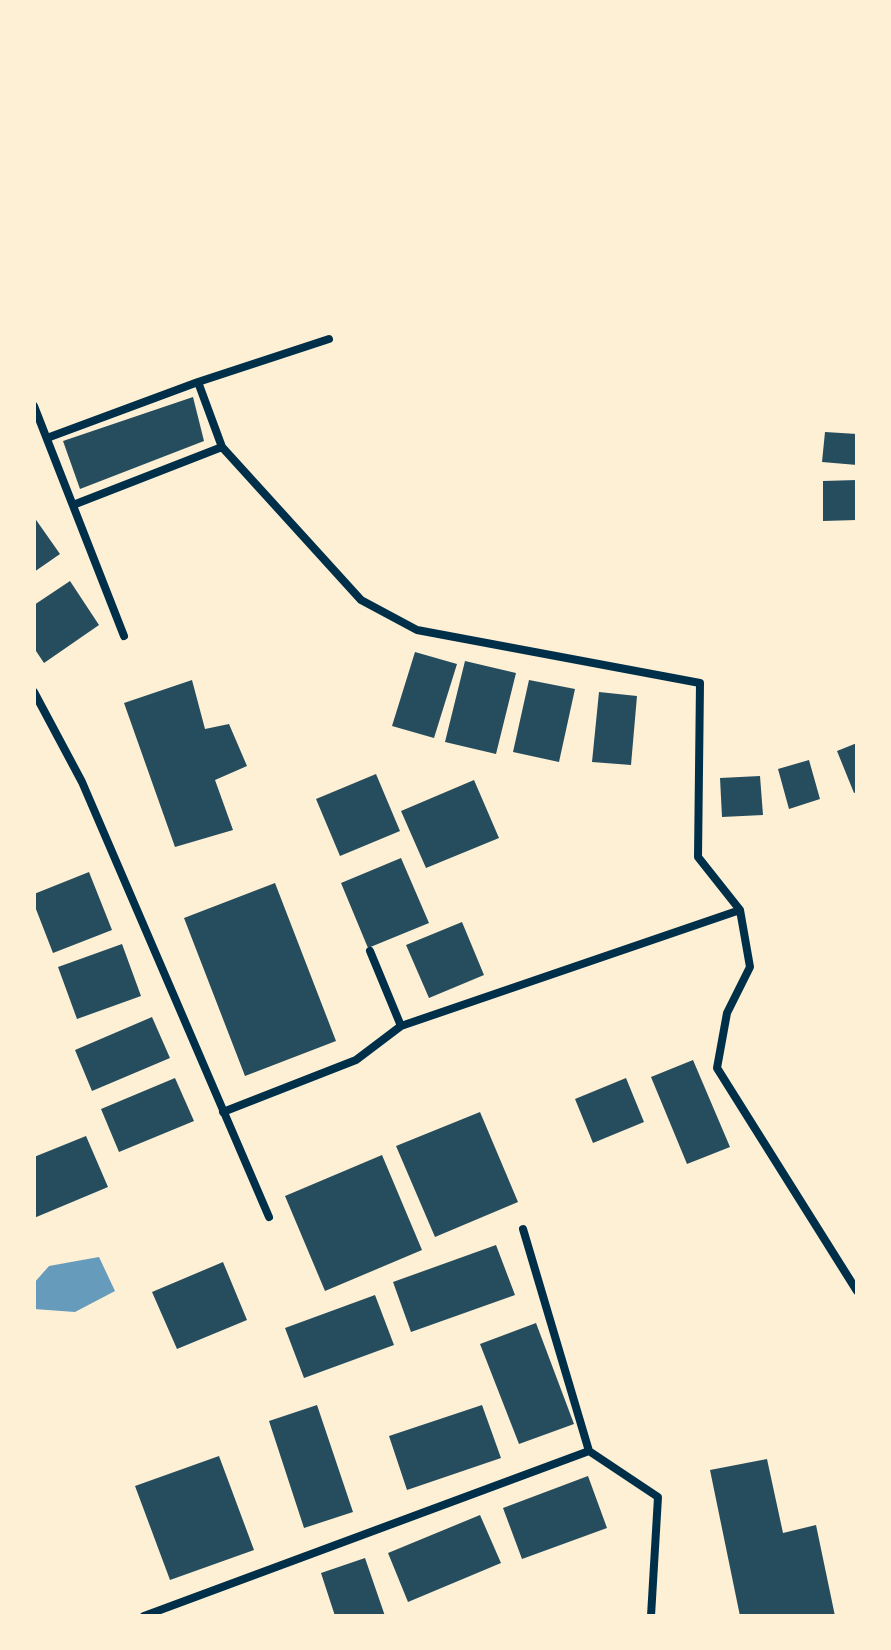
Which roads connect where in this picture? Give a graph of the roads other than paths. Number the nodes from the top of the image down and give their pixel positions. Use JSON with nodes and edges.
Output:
{"nodes":[{"id":1,"x":329,"y":339,"type":"dead end"},
{"id":2,"x":198,"y":382,"type":"junction"},
{"id":3,"x":34,"y":406,"type":"edge"},
{"id":4,"x":47,"y":438,"type":"junction"},
{"id":5,"x":222,"y":447,"type":"junction"},
{"id":6,"x":73,"y":505,"type":"junction"},
{"id":7,"x":124,"y":636,"type":"dead end"},
{"id":8,"x":34,"y":692,"type":"edge"},
{"id":9,"x":740,"y":910,"type":"junction"},
{"id":10,"x":370,"y":951,"type":"dead end"},
{"id":11,"x":401,"y":1026,"type":"junction"},
{"id":12,"x":223,"y":1112,"type":"junction"},
{"id":13,"x":269,"y":1217,"type":"dead end"},
{"id":14,"x":523,"y":1229,"type":"dead end"},
{"id":15,"x":857,"y":1291,"type":"edge"},
{"id":16,"x":589,"y":1451,"type":"junction"},
{"id":17,"x":144,"y":1616,"type":"edge"},
{"id":18,"x":651,"y":1616,"type":"edge"}],
"edges":[{"from":1,"to":2,"type":"street"},
{"from":2,"to":4,"type":"street"},
{"from":2,"to":5,"type":"street"},
{"from":3,"to":4,"type":"street"},
{"from":4,"to":6,"type":"street"},
{"from":5,"to":6,"type":"street"},
{"from":5,"to":9,"type":"street"},
{"from":6,"to":7,"type":"street"},
{"from":8,"to":12,"type":"street"},
{"from":9,"to":11,"type":"street"},
{"from":9,"to":15,"type":"street"},
{"from":10,"to":11,"type":"street"},
{"from":11,"to":12,"type":"street"},
{"from":12,"to":13,"type":"street"},
{"from":14,"to":16,"type":"street"},
{"from":16,"to":17,"type":"street"},
{"from":16,"to":18,"type":"street"}]}
